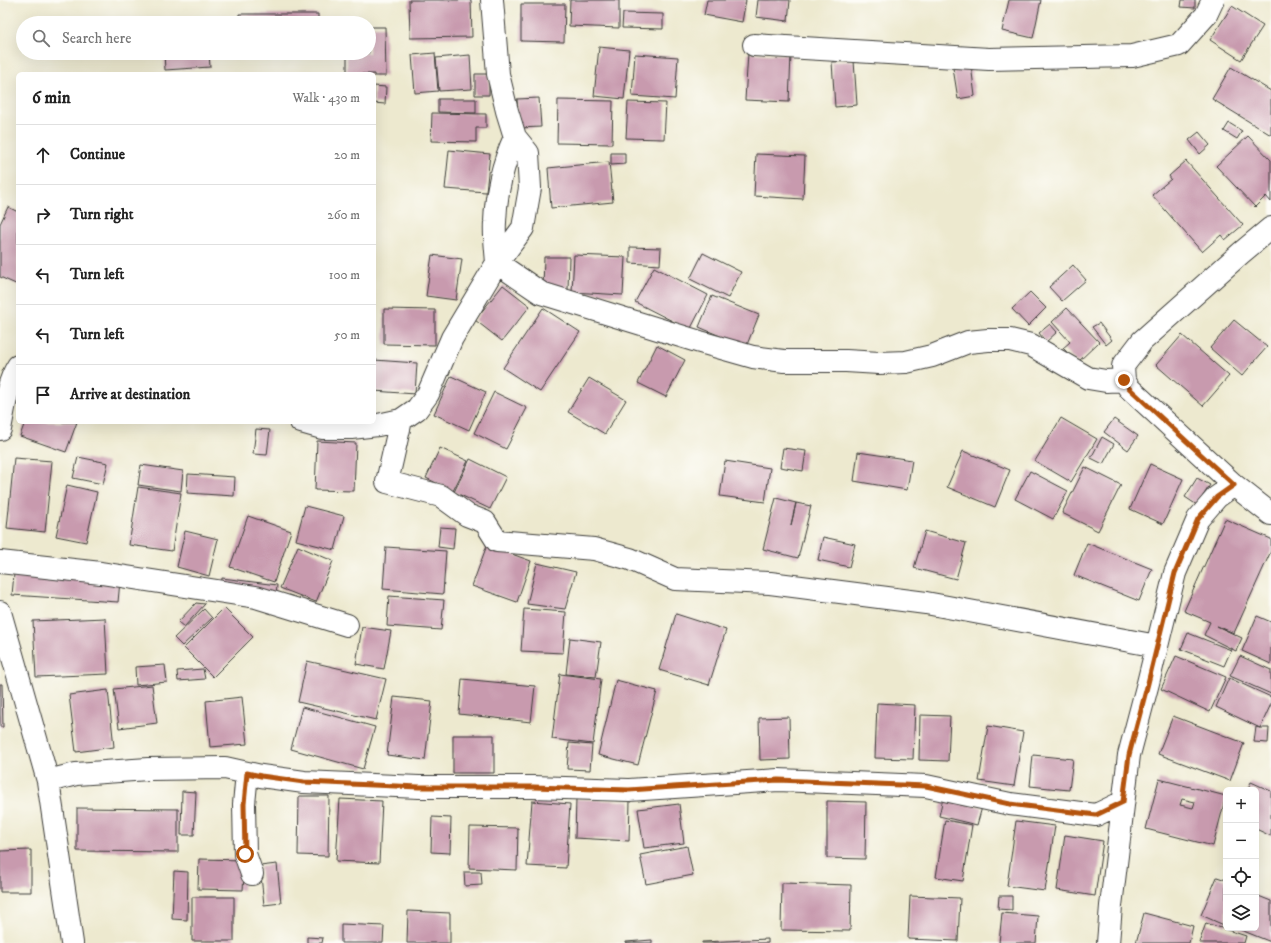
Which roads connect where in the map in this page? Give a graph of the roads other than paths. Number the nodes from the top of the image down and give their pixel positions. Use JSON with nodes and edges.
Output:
{"nodes":[{"id":1,"x":492,"y":0,"type":"edge"},
{"id":2,"x":1214,"y":0,"type":"edge"},
{"id":3,"x":754,"y":45,"type":"dead end"},
{"id":4,"x":515,"y":137,"type":"junction"},
{"id":5,"x":1271,"y":228,"type":"edge"},
{"id":6,"x":497,"y":263,"type":"junction"},
{"id":7,"x":16,"y":369,"type":"edge"},
{"id":8,"x":1124,"y":380,"type":"junction"},
{"id":9,"x":401,"y":420,"type":"junction"},
{"id":10,"x":308,"y":424,"type":"edge"},
{"id":11,"x":0,"y":429,"type":"edge"},
{"id":12,"x":1234,"y":485,"type":"junction"},
{"id":13,"x":1271,"y":514,"type":"edge"},
{"id":14,"x":0,"y":562,"type":"edge"},
{"id":15,"x":0,"y":612,"type":"edge"},
{"id":16,"x":347,"y":625,"type":"dead end"},
{"id":17,"x":1157,"y":646,"type":"junction"},
{"id":18,"x":247,"y":773,"type":"junction"},
{"id":19,"x":48,"y":781,"type":"junction"},
{"id":20,"x":1123,"y":802,"type":"junction"},
{"id":21,"x":252,"y":874,"type":"dead end"},
{"id":22,"x":72,"y":943,"type":"edge"},
{"id":23,"x":1108,"y":943,"type":"edge"}],
"edges":[{"from":1,"to":4,"type":"street"},
{"from":2,"to":3,"type":"street"},
{"from":4,"to":6,"type":"street"},
{"from":4,"to":6,"type":"street"},
{"from":5,"to":8,"type":"street"},
{"from":6,"to":8,"type":"street"},
{"from":6,"to":9,"type":"street"},
{"from":7,"to":11,"type":"street"},
{"from":8,"to":12,"type":"street"},
{"from":9,"to":10,"type":"street"},
{"from":9,"to":17,"type":"street"},
{"from":12,"to":13,"type":"street"},
{"from":12,"to":17,"type":"street"},
{"from":14,"to":16,"type":"street"},
{"from":15,"to":19,"type":"street"},
{"from":17,"to":20,"type":"street"},
{"from":18,"to":19,"type":"street"},
{"from":18,"to":20,"type":"street"},
{"from":18,"to":21,"type":"street"},
{"from":19,"to":22,"type":"street"},
{"from":20,"to":23,"type":"street"}]}
